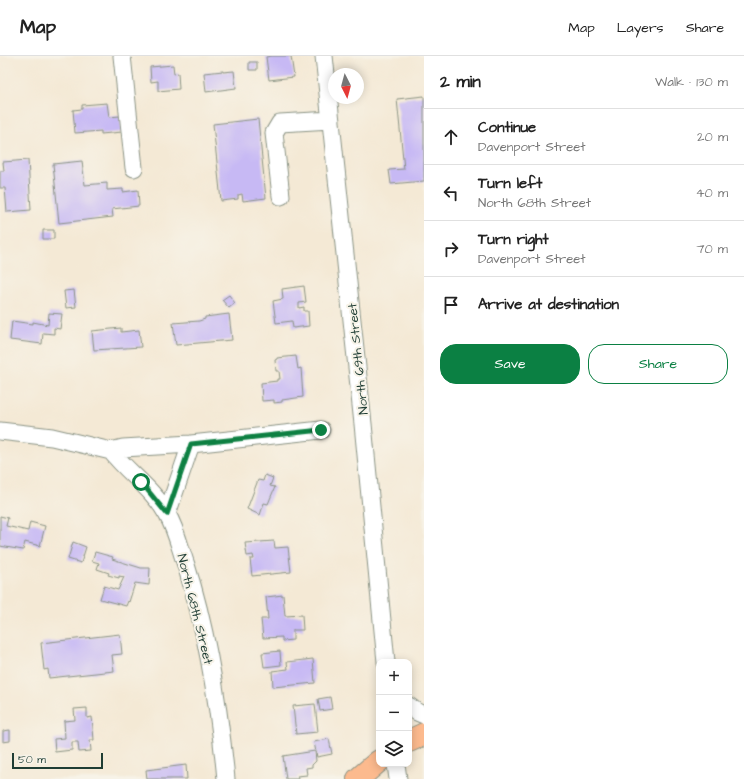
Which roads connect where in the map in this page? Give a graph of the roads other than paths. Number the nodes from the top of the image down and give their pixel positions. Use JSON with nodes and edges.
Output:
{"nodes":[{"id":1,"x":122,"y":56,"type":"edge"},
{"id":2,"x":324,"y":56,"type":"edge"},
{"id":3,"x":331,"y":120,"type":"junction"},
{"id":4,"x":134,"y":168,"type":"dead end"},
{"id":5,"x":281,"y":196,"type":"dead end"},
{"id":6,"x":0,"y":430,"type":"edge"},
{"id":7,"x":321,"y":430,"type":"dead end"},
{"id":8,"x":191,"y":444,"type":"junction"},
{"id":9,"x":111,"y":451,"type":"junction"},
{"id":10,"x":167,"y":514,"type":"junction"},
{"id":11,"x":385,"y":654,"type":"edge"},
{"id":12,"x":412,"y":708,"type":"edge"},
{"id":13,"x":424,"y":715,"type":"edge"},
{"id":14,"x":424,"y":734,"type":"edge"},
{"id":15,"x":412,"y":740,"type":"edge"},
{"id":16,"x":376,"y":764,"type":"edge"},
{"id":17,"x":396,"y":767,"type":"edge"},
{"id":18,"x":226,"y":779,"type":"edge"},
{"id":19,"x":358,"y":779,"type":"edge"},
{"id":20,"x":398,"y":779,"type":"edge"}],
"edges":[{"from":1,"to":4,"type":"street"},
{"from":2,"to":3,"type":"street","name":"North 69th Street"},
{"from":3,"to":5,"type":"street"},
{"from":3,"to":11,"type":"street","name":"North 69th Street"},
{"from":6,"to":9,"type":"street"},
{"from":7,"to":8,"type":"street"},
{"from":8,"to":9,"type":"street"},
{"from":8,"to":10,"type":"street"},
{"from":9,"to":10,"type":"street","name":"North 68th Street"},
{"from":10,"to":18,"type":"street","name":"North 68th Street"},
{"from":12,"to":13,"type":"street"},
{"from":14,"to":15,"type":"main road"},
{"from":16,"to":19,"type":"main road"},
{"from":17,"to":20,"type":"street"}]}
